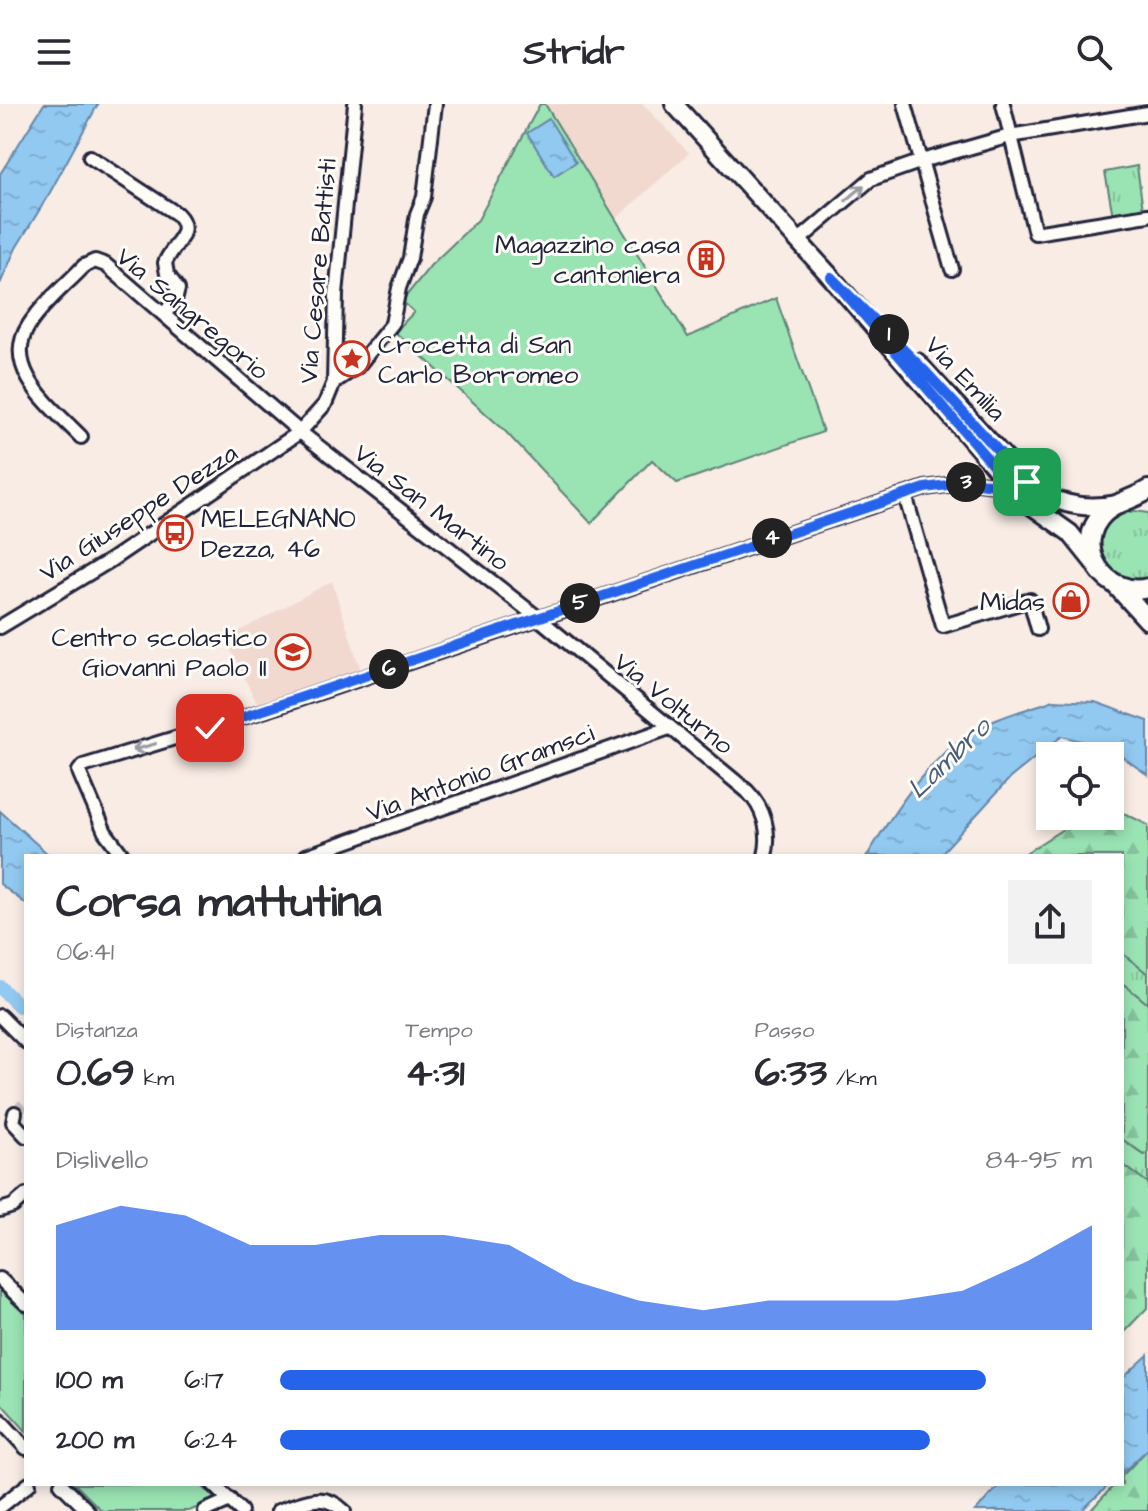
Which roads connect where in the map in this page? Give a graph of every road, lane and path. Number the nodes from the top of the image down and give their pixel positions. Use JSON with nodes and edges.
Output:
{"nodes":[{"id":1,"x":355,"y":104,"type":"edge"},
{"id":2,"x":435,"y":104,"type":"edge"},
{"id":3,"x":674,"y":104,"type":"edge"},
{"id":4,"x":905,"y":104,"type":"edge"},
{"id":5,"x":1003,"y":104,"type":"edge"},
{"id":6,"x":1148,"y":113,"type":"edge"},
{"id":7,"x":1010,"y":136,"type":"junction"},
{"id":8,"x":90,"y":157,"type":"dead end"},
{"id":9,"x":922,"y":161,"type":"junction"},
{"id":10,"x":1148,"y":215,"type":"edge"},
{"id":11,"x":798,"y":241,"type":"junction"},
{"id":12,"x":952,"y":269,"type":"dead end"},
{"id":13,"x":831,"y":277,"type":"junction"},
{"id":14,"x":165,"y":314,"type":"junction"},
{"id":15,"x":334,"y":382,"type":"junction"},
{"id":16,"x":300,"y":432,"type":"junction"},
{"id":17,"x":81,"y":437,"type":"dead end"},
{"id":18,"x":1012,"y":487,"type":"junction"},
{"id":19,"x":1148,"y":490,"type":"edge"},
{"id":20,"x":905,"y":495,"type":"junction"},
{"id":21,"x":1148,"y":502,"type":"edge"},
{"id":22,"x":1120,"y":503,"type":"junction"},
{"id":23,"x":1094,"y":563,"type":"junction"},
{"id":24,"x":1117,"y":586,"type":"junction"},
{"id":25,"x":1148,"y":588,"type":"edge"},
{"id":26,"x":537,"y":617,"type":"junction"},
{"id":27,"x":1148,"y":620,"type":"edge"},
{"id":28,"x":0,"y":627,"type":"edge"},
{"id":29,"x":1038,"y":629,"type":"dead end"},
{"id":30,"x":669,"y":728,"type":"junction"},
{"id":31,"x":122,"y":854,"type":"edge"},
{"id":32,"x":312,"y":854,"type":"edge"},
{"id":33,"x":765,"y":854,"type":"edge"},
{"id":34,"x":0,"y":1016,"type":"edge"},
{"id":35,"x":24,"y":1040,"type":"edge"},
{"id":36,"x":15,"y":1113,"type":"dead end"},
{"id":37,"x":24,"y":1134,"type":"edge"},
{"id":38,"x":24,"y":1197,"type":"edge"},
{"id":39,"x":0,"y":1210,"type":"edge"},
{"id":40,"x":0,"y":1279,"type":"edge"},
{"id":41,"x":24,"y":1302,"type":"edge"},
{"id":42,"x":0,"y":1420,"type":"edge"},
{"id":43,"x":24,"y":1446,"type":"edge"},
{"id":44,"x":26,"y":1486,"type":"edge"},
{"id":45,"x":63,"y":1486,"type":"edge"},
{"id":46,"x":215,"y":1486,"type":"edge"},
{"id":47,"x":230,"y":1500,"type":"junction"},
{"id":48,"x":0,"y":1507,"type":"edge"},
{"id":49,"x":88,"y":1511,"type":"edge"},
{"id":50,"x":205,"y":1511,"type":"edge"},
{"id":51,"x":241,"y":1511,"type":"edge"},
{"id":52,"x":278,"y":1511,"type":"edge"},
{"id":53,"x":344,"y":1511,"type":"edge"}],
"edges":[{"from":1,"to":15,"type":"street","name":"Via Cesare Battisti"},
{"from":2,"to":15,"type":"street"},
{"from":3,"to":11,"type":"street","name":"Via Emilia"},
{"from":4,"to":9,"type":"street"},
{"from":5,"to":7,"type":"street"},
{"from":6,"to":7,"type":"street"},
{"from":7,"to":9,"type":"street"},
{"from":7,"to":10,"type":"street"},
{"from":8,"to":14,"type":"street"},
{"from":11,"to":9,"type":"street","one_way":true},
{"from":9,"to":12,"type":"street"},
{"from":11,"to":13,"type":"street","name":"Via Emilia"},
{"from":13,"to":18,"type":"street","name":"Via Emilia"},
{"from":13,"to":22,"type":"street","name":"Via Emilia"},
{"from":14,"to":16,"type":"street","name":"Via Sangregorio"},
{"from":14,"to":17,"type":"street","name":"Via Sangregorio"},
{"from":15,"to":16,"type":"street","name":"Via Cesare Battisti"},
{"from":16,"to":26,"type":"street","name":"Via San Martino"},
{"from":16,"to":28,"type":"street","name":"Via Giuseppe Dezza"},
{"from":18,"to":20,"type":"street"},
{"from":18,"to":23,"type":"street","name":"Via Emilia"},
{"from":19,"to":22,"type":"main road"},
{"from":20,"to":26,"type":"street"},
{"from":20,"to":29,"type":"street"},
{"from":21,"to":22,"type":"main road"},
{"from":22,"to":23,"type":"main road"},
{"from":23,"to":24,"type":"main road"},
{"from":24,"to":25,"type":"main road"},
{"from":24,"to":27,"type":"main road"},
{"from":26,"to":30,"type":"street","name":"Via Volturno"},
{"from":26,"to":31,"type":"street","one_way":true},
{"from":30,"to":32,"type":"street","name":"Via Antonio Gramsci"},
{"from":30,"to":33,"type":"street","name":"Via Volturno"},
{"from":34,"to":35,"type":"street"},
{"from":36,"to":37,"type":"street"},
{"from":38,"to":39,"type":"street"},
{"from":40,"to":41,"type":"street"},
{"from":42,"to":43,"type":"street"},
{"from":44,"to":48,"type":"street"},
{"from":45,"to":49,"type":"street"},
{"from":46,"to":47,"type":"street"},
{"from":47,"to":50,"type":"street"},
{"from":47,"to":51,"type":"street"},
{"from":52,"to":53,"type":"street"}]}
